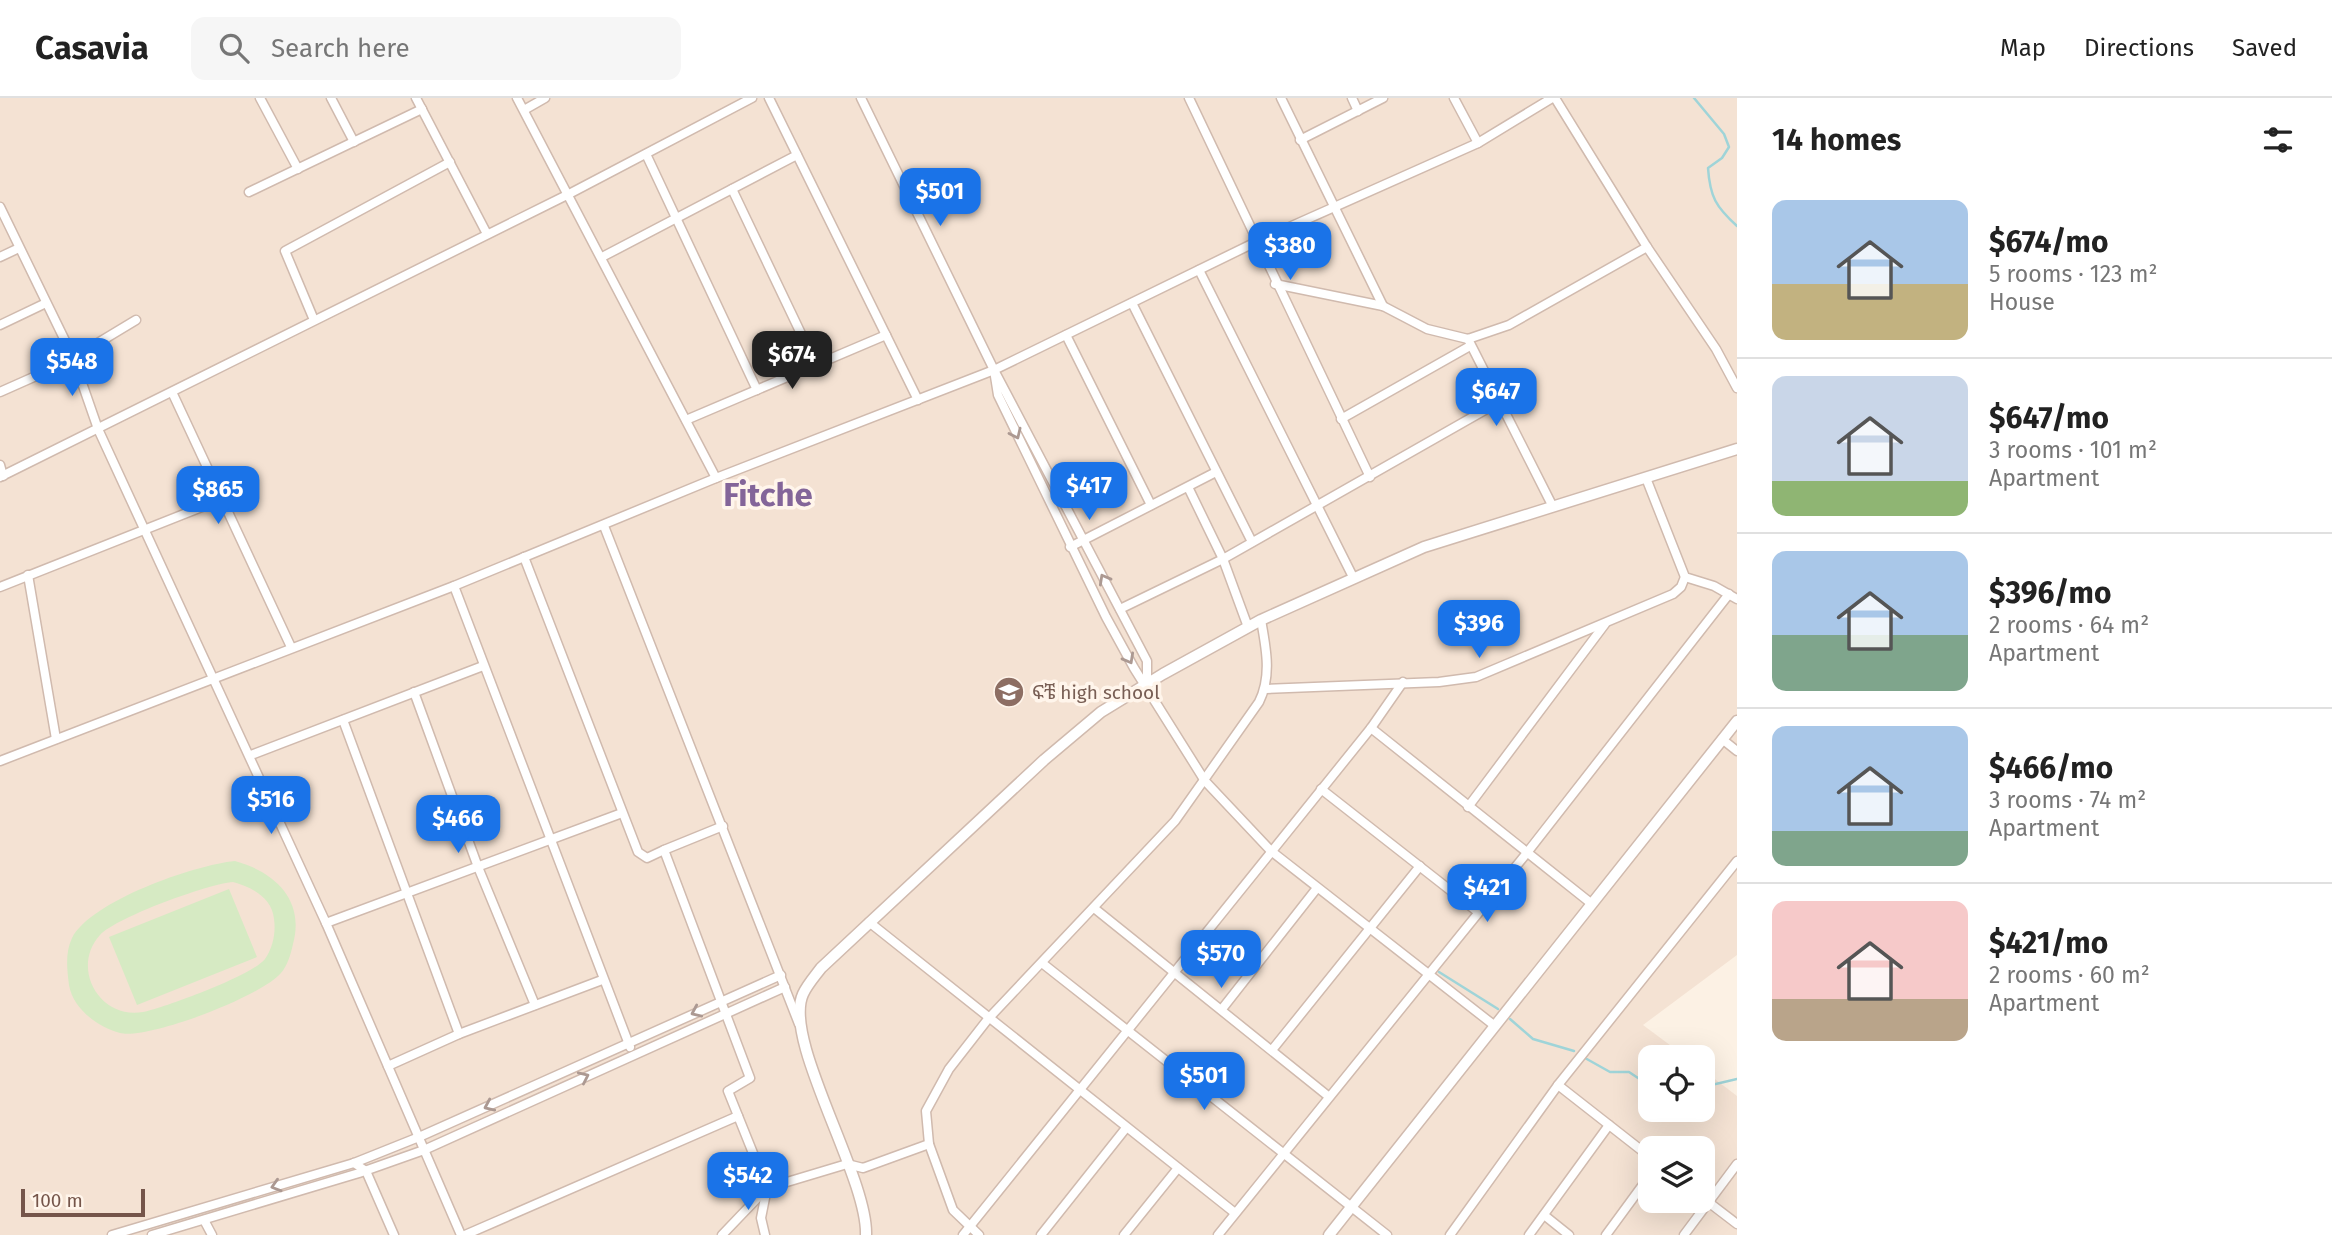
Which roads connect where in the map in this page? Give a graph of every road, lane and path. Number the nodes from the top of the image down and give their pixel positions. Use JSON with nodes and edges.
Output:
{"nodes":[{"id":1,"x":260,"y":98,"type":"edge"},
{"id":2,"x":331,"y":98,"type":"edge"},
{"id":3,"x":416,"y":98,"type":"edge"},
{"id":4,"x":517,"y":98,"type":"edge"},
{"id":5,"x":545,"y":98,"type":"edge"},
{"id":6,"x":752,"y":98,"type":"edge"},
{"id":7,"x":769,"y":98,"type":"edge"},
{"id":8,"x":861,"y":98,"type":"edge"},
{"id":9,"x":1189,"y":98,"type":"edge"},
{"id":10,"x":1281,"y":98,"type":"edge"},
{"id":11,"x":1352,"y":98,"type":"edge"},
{"id":12,"x":1383,"y":98,"type":"edge"},
{"id":13,"x":1454,"y":98,"type":"edge"},
{"id":14,"x":1553,"y":98,"type":"edge"},
{"id":15,"x":422,"y":109,"type":"junction"},
{"id":16,"x":524,"y":110,"type":"junction"},
{"id":17,"x":1358,"y":111,"type":"junction"},
{"id":18,"x":1300,"y":140,"type":"junction"},
{"id":19,"x":354,"y":142,"type":"junction"},
{"id":20,"x":1478,"y":143,"type":"junction"},
{"id":21,"x":646,"y":154,"type":"junction"},
{"id":22,"x":797,"y":155,"type":"junction"},
{"id":23,"x":450,"y":162,"type":"junction"},
{"id":24,"x":298,"y":169,"type":"junction"},
{"id":25,"x":732,"y":189,"type":"junction"},
{"id":26,"x":249,"y":192,"type":"dead end"},
{"id":27,"x":569,"y":194,"type":"junction"},
{"id":28,"x":0,"y":207,"type":"edge"},
{"id":29,"x":1332,"y":207,"type":"junction"},
{"id":30,"x":676,"y":219,"type":"junction"},
{"id":31,"x":487,"y":234,"type":"junction"},
{"id":32,"x":1258,"y":241,"type":"junction"},
{"id":33,"x":1647,"y":247,"type":"junction"},
{"id":34,"x":19,"y":248,"type":"junction"},
{"id":35,"x":0,"y":257,"type":"edge"},
{"id":36,"x":602,"y":257,"type":"junction"},
{"id":37,"x":1199,"y":270,"type":"junction"},
{"id":38,"x":1275,"y":284,"type":"junction"},
{"id":39,"x":46,"y":303,"type":"junction"},
{"id":40,"x":1132,"y":303,"type":"junction"},
{"id":41,"x":1383,"y":306,"type":"junction"},
{"id":42,"x":136,"y":320,"type":"dead end"},
{"id":43,"x":314,"y":320,"type":"junction"},
{"id":44,"x":0,"y":325,"type":"edge"},
{"id":45,"x":886,"y":335,"type":"junction"},
{"id":46,"x":1066,"y":335,"type":"junction"},
{"id":47,"x":1469,"y":342,"type":"junction"},
{"id":48,"x":73,"y":357,"type":"junction"},
{"id":49,"x":816,"y":365,"type":"junction"},
{"id":50,"x":994,"y":370,"type":"junction"},
{"id":51,"x":1737,"y":388,"type":"edge"},
{"id":52,"x":757,"y":390,"type":"junction"},
{"id":53,"x":0,"y":392,"type":"edge"},
{"id":54,"x":172,"y":392,"type":"junction"},
{"id":55,"x":918,"y":400,"type":"junction"},
{"id":56,"x":1499,"y":402,"type":"junction"},
{"id":57,"x":1341,"y":419,"type":"junction"},
{"id":58,"x":685,"y":420,"type":"junction"},
{"id":59,"x":98,"y":429,"type":"junction"},
{"id":60,"x":1737,"y":449,"type":"edge"},
{"id":61,"x":0,"y":465,"type":"edge"},
{"id":62,"x":1216,"y":472,"type":"junction"},
{"id":63,"x":1,"y":476,"type":"edge"},
{"id":64,"x":1370,"y":477,"type":"junction"},
{"id":65,"x":716,"y":478,"type":"junction"},
{"id":66,"x":1646,"y":478,"type":"junction"},
{"id":67,"x":1188,"y":487,"type":"junction"},
{"id":68,"x":222,"y":499,"type":"junction"},
{"id":69,"x":1151,"y":505,"type":"junction"},
{"id":70,"x":1552,"y":505,"type":"junction"},
{"id":71,"x":1318,"y":506,"type":"junction"},
{"id":72,"x":604,"y":526,"type":"junction"},
{"id":73,"x":145,"y":527,"type":"junction"},
{"id":74,"x":1082,"y":540,"type":"junction"},
{"id":75,"x":1252,"y":542,"type":"junction"},
{"id":76,"x":1070,"y":547,"type":"junction"},
{"id":77,"x":524,"y":557,"type":"junction"},
{"id":78,"x":1223,"y":559,"type":"junction"},
{"id":79,"x":28,"y":575,"type":"junction"},
{"id":80,"x":1353,"y":577,"type":"junction"},
{"id":81,"x":1685,"y":577,"type":"junction"},
{"id":82,"x":454,"y":586,"type":"junction"},
{"id":83,"x":0,"y":587,"type":"edge"},
{"id":84,"x":1729,"y":594,"type":"junction"},
{"id":85,"x":1737,"y":600,"type":"edge"},
{"id":86,"x":1120,"y":609,"type":"junction"},
{"id":87,"x":1261,"y":620,"type":"junction"},
{"id":88,"x":1606,"y":623,"type":"junction"},
{"id":89,"x":1248,"y":627,"type":"junction"},
{"id":90,"x":291,"y":648,"type":"junction"},
{"id":91,"x":483,"y":666,"type":"junction"},
{"id":92,"x":216,"y":678,"type":"junction"},
{"id":93,"x":1404,"y":682,"type":"junction"},
{"id":94,"x":1147,"y":686,"type":"junction"},
{"id":95,"x":1266,"y":689,"type":"junction"},
{"id":96,"x":414,"y":692,"type":"junction"},
{"id":97,"x":343,"y":720,"type":"junction"},
{"id":98,"x":1737,"y":721,"type":"edge"},
{"id":99,"x":1371,"y":728,"type":"junction"},
{"id":100,"x":56,"y":739,"type":"junction"},
{"id":101,"x":1722,"y":739,"type":"junction"},
{"id":102,"x":1737,"y":751,"type":"edge"},
{"id":103,"x":251,"y":755,"type":"junction"},
{"id":104,"x":0,"y":761,"type":"edge"},
{"id":105,"x":1205,"y":780,"type":"junction"},
{"id":106,"x":1321,"y":789,"type":"junction"},
{"id":107,"x":1468,"y":807,"type":"junction"},
{"id":108,"x":622,"y":813,"type":"junction"},
{"id":109,"x":723,"y":826,"type":"junction"},
{"id":110,"x":550,"y":841,"type":"junction"},
{"id":111,"x":664,"y":850,"type":"junction"},
{"id":112,"x":1270,"y":851,"type":"junction"},
{"id":113,"x":1526,"y":854,"type":"junction"},
{"id":114,"x":1737,"y":861,"type":"edge"},
{"id":115,"x":1420,"y":866,"type":"junction"},
{"id":116,"x":478,"y":867,"type":"junction"},
{"id":117,"x":1318,"y":888,"type":"junction"},
{"id":118,"x":408,"y":893,"type":"junction"},
{"id":119,"x":1592,"y":904,"type":"junction"},
{"id":120,"x":1094,"y":908,"type":"junction"},
{"id":121,"x":1478,"y":912,"type":"junction"},
{"id":122,"x":869,"y":922,"type":"junction"},
{"id":123,"x":327,"y":923,"type":"junction"},
{"id":124,"x":1369,"y":929,"type":"junction"},
{"id":125,"x":1042,"y":963,"type":"junction"},
{"id":126,"x":1174,"y":970,"type":"junction"},
{"id":127,"x":1427,"y":974,"type":"junction"},
{"id":128,"x":781,"y":975,"type":"junction"},
{"id":129,"x":602,"y":980,"type":"junction"},
{"id":130,"x":785,"y":987,"type":"junction"},
{"id":131,"x":720,"y":1002,"type":"junction"},
{"id":132,"x":535,"y":1005,"type":"junction"},
{"id":133,"x":1222,"y":1009,"type":"junction"},
{"id":134,"x":725,"y":1014,"type":"junction"},
{"id":135,"x":988,"y":1019,"type":"junction"},
{"id":136,"x":1494,"y":1026,"type":"junction"},
{"id":137,"x":801,"y":1030,"type":"junction"},
{"id":138,"x":1126,"y":1032,"type":"junction"},
{"id":139,"x":459,"y":1034,"type":"junction"},
{"id":140,"x":628,"y":1042,"type":"junction"},
{"id":141,"x":1272,"y":1050,"type":"junction"},
{"id":142,"x":633,"y":1055,"type":"junction"},
{"id":143,"x":388,"y":1066,"type":"junction"},
{"id":144,"x":1558,"y":1085,"type":"junction"},
{"id":145,"x":1078,"y":1090,"type":"junction"},
{"id":146,"x":1328,"y":1096,"type":"junction"},
{"id":147,"x":738,"y":1116,"type":"junction"},
{"id":148,"x":1609,"y":1125,"type":"junction"},
{"id":149,"x":1126,"y":1128,"type":"junction"},
{"id":150,"x":419,"y":1137,"type":"junction"},
{"id":151,"x":929,"y":1144,"type":"junction"},
{"id":152,"x":1638,"y":1148,"type":"edge"},
{"id":153,"x":424,"y":1150,"type":"junction"},
{"id":154,"x":1282,"y":1154,"type":"junction"},
{"id":155,"x":354,"y":1163,"type":"junction"},
{"id":156,"x":847,"y":1164,"type":"junction"},
{"id":157,"x":1737,"y":1164,"type":"edge"},
{"id":158,"x":1178,"y":1168,"type":"junction"},
{"id":159,"x":366,"y":1171,"type":"junction"},
{"id":160,"x":768,"y":1188,"type":"junction"},
{"id":161,"x":1715,"y":1189,"type":"edge"},
{"id":162,"x":1638,"y":1191,"type":"edge"},
{"id":163,"x":1352,"y":1206,"type":"junction"},
{"id":164,"x":1715,"y":1208,"type":"edge"},
{"id":165,"x":1235,"y":1213,"type":"junction"},
{"id":166,"x":1697,"y":1213,"type":"edge"},
{"id":167,"x":1544,"y":1215,"type":"junction"},
{"id":168,"x":204,"y":1220,"type":"junction"},
{"id":169,"x":1737,"y":1224,"type":"edge"},
{"id":170,"x":969,"y":1226,"type":"junction"},
{"id":171,"x":868,"y":1234,"type":"edge"},
{"id":172,"x":112,"y":1235,"type":"edge"},
{"id":173,"x":152,"y":1235,"type":"edge"},
{"id":174,"x":212,"y":1235,"type":"edge"},
{"id":175,"x":394,"y":1235,"type":"edge"},
{"id":176,"x":463,"y":1235,"type":"edge"},
{"id":177,"x":722,"y":1235,"type":"edge"},
{"id":178,"x":765,"y":1235,"type":"edge"},
{"id":179,"x":962,"y":1235,"type":"edge"},
{"id":180,"x":979,"y":1235,"type":"edge"},
{"id":181,"x":1041,"y":1235,"type":"edge"},
{"id":182,"x":1124,"y":1235,"type":"edge"},
{"id":183,"x":1218,"y":1235,"type":"edge"},
{"id":184,"x":1329,"y":1235,"type":"edge"},
{"id":185,"x":1387,"y":1235,"type":"edge"},
{"id":186,"x":1450,"y":1235,"type":"edge"},
{"id":187,"x":1529,"y":1235,"type":"edge"},
{"id":188,"x":1569,"y":1235,"type":"edge"},
{"id":189,"x":1606,"y":1235,"type":"edge"},
{"id":190,"x":1684,"y":1235,"type":"edge"}],
"edges":[{"from":1,"to":24,"type":"street"},
{"from":2,"to":19,"type":"street"},
{"from":3,"to":15,"type":"street"},
{"from":4,"to":16,"type":"street"},
{"from":5,"to":16,"type":"street"},
{"from":6,"to":21,"type":"street"},
{"from":7,"to":22,"type":"street"},
{"from":8,"to":50,"type":"street"},
{"from":9,"to":32,"type":"street"},
{"from":10,"to":18,"type":"street"},
{"from":11,"to":17,"type":"street"},
{"from":12,"to":17,"type":"street"},
{"from":13,"to":20,"type":"street"},
{"from":14,"to":20,"type":"street"},
{"from":14,"to":33,"type":"street"},
{"from":15,"to":19,"type":"street"},
{"from":15,"to":23,"type":"street"},
{"from":16,"to":27,"type":"street"},
{"from":17,"to":18,"type":"street"},
{"from":18,"to":29,"type":"street"},
{"from":19,"to":24,"type":"street"},
{"from":20,"to":29,"type":"street"},
{"from":21,"to":27,"type":"street"},
{"from":21,"to":30,"type":"street"},
{"from":22,"to":25,"type":"street"},
{"from":22,"to":45,"type":"street"},
{"from":23,"to":31,"type":"street"},
{"from":23,"to":43,"type":"street"},
{"from":24,"to":26,"type":"street"},
{"from":25,"to":30,"type":"street"},
{"from":25,"to":49,"type":"street"},
{"from":27,"to":31,"type":"street"},
{"from":27,"to":36,"type":"street"},
{"from":28,"to":34,"type":"street"},
{"from":29,"to":32,"type":"street"},
{"from":29,"to":41,"type":"street"},
{"from":30,"to":36,"type":"street"},
{"from":30,"to":52,"type":"street"},
{"from":31,"to":43,"type":"street"},
{"from":32,"to":37,"type":"street"},
{"from":32,"to":38,"type":"street"},
{"from":33,"to":47,"type":"street"},
{"from":33,"to":51,"type":"street"},
{"from":34,"to":35,"type":"street"},
{"from":34,"to":39,"type":"street"},
{"from":36,"to":58,"type":"street"},
{"from":37,"to":40,"type":"street"},
{"from":37,"to":71,"type":"street"},
{"from":38,"to":41,"type":"street"},
{"from":38,"to":57,"type":"street"},
{"from":39,"to":44,"type":"street"},
{"from":39,"to":48,"type":"street"},
{"from":40,"to":46,"type":"street"},
{"from":40,"to":62,"type":"street"},
{"from":41,"to":47,"type":"street"},
{"from":42,"to":48,"type":"street"},
{"from":43,"to":54,"type":"street"},
{"from":45,"to":49,"type":"street"},
{"from":45,"to":55,"type":"street"},
{"from":46,"to":50,"type":"street"},
{"from":46,"to":69,"type":"street"},
{"from":47,"to":56,"type":"street"},
{"from":47,"to":57,"type":"street"},
{"from":48,"to":53,"type":"street"},
{"from":48,"to":59,"type":"street"},
{"from":49,"to":52,"type":"street"},
{"from":50,"to":55,"type":"street"},
{"from":50,"to":74,"type":"street"},
{"from":50,"to":76,"type":"street","one_way":true},
{"from":52,"to":58,"type":"street"},
{"from":54,"to":59,"type":"street"},
{"from":54,"to":68,"type":"street"},
{"from":55,"to":65,"type":"street"},
{"from":56,"to":64,"type":"street"},
{"from":56,"to":70,"type":"street"},
{"from":57,"to":64,"type":"street"},
{"from":58,"to":65,"type":"street"},
{"from":59,"to":63,"type":"street"},
{"from":59,"to":73,"type":"street"},
{"from":60,"to":66,"type":"street"},
{"from":61,"to":63,"type":"street"},
{"from":62,"to":67,"type":"street"},
{"from":62,"to":75,"type":"street"},
{"from":64,"to":71,"type":"street"},
{"from":65,"to":72,"type":"street"},
{"from":66,"to":70,"type":"street"},
{"from":66,"to":81,"type":"street"},
{"from":67,"to":69,"type":"street"},
{"from":67,"to":78,"type":"street"},
{"from":68,"to":73,"type":"street"},
{"from":68,"to":90,"type":"street"},
{"from":69,"to":74,"type":"street"},
{"from":70,"to":80,"type":"street"},
{"from":71,"to":75,"type":"street"},
{"from":71,"to":80,"type":"street"},
{"from":72,"to":77,"type":"street"},
{"from":72,"to":109,"type":"street"},
{"from":73,"to":79,"type":"street"},
{"from":73,"to":92,"type":"street"},
{"from":74,"to":76,"type":"street"},
{"from":86,"to":74,"type":"street","one_way":true},
{"from":75,"to":78,"type":"street"},
{"from":76,"to":94,"type":"street","one_way":true},
{"from":77,"to":82,"type":"street"},
{"from":77,"to":108,"type":"street"},
{"from":78,"to":86,"type":"street"},
{"from":78,"to":89,"type":"street"},
{"from":79,"to":83,"type":"street"},
{"from":79,"to":100,"type":"street"},
{"from":80,"to":87,"type":"street"},
{"from":81,"to":84,"type":"street"},
{"from":81,"to":88,"type":"street"},
{"from":82,"to":90,"type":"street"},
{"from":82,"to":91,"type":"street"},
{"from":84,"to":85,"type":"street"},
{"from":84,"to":113,"type":"street"},
{"from":86,"to":94,"type":"street"},
{"from":87,"to":89,"type":"street"},
{"from":87,"to":95,"type":"street"},
{"from":88,"to":93,"type":"street"},
{"from":88,"to":107,"type":"street"},
{"from":89,"to":94,"type":"street"},
{"from":90,"to":92,"type":"street"},
{"from":91,"to":96,"type":"street"},
{"from":91,"to":110,"type":"street"},
{"from":92,"to":100,"type":"street"},
{"from":92,"to":103,"type":"street"},
{"from":93,"to":95,"type":"street"},
{"from":93,"to":99,"type":"street"},
{"from":94,"to":105,"type":"street"},
{"from":94,"to":122,"type":"street"},
{"from":95,"to":105,"type":"street"},
{"from":96,"to":97,"type":"street"},
{"from":96,"to":116,"type":"street"},
{"from":97,"to":103,"type":"street"},
{"from":97,"to":118,"type":"street"},
{"from":98,"to":101,"type":"street"},
{"from":99,"to":106,"type":"street"},
{"from":99,"to":107,"type":"street"},
{"from":100,"to":104,"type":"street"},
{"from":101,"to":102,"type":"street"},
{"from":101,"to":119,"type":"street"},
{"from":103,"to":123,"type":"street"},
{"from":105,"to":112,"type":"street"},
{"from":105,"to":120,"type":"street"},
{"from":106,"to":112,"type":"street"},
{"from":106,"to":115,"type":"street"},
{"from":107,"to":113,"type":"street"},
{"from":108,"to":110,"type":"street"},
{"from":108,"to":111,"type":"street"},
{"from":109,"to":111,"type":"street"},
{"from":109,"to":128,"type":"street"},
{"from":110,"to":116,"type":"street"},
{"from":110,"to":129,"type":"street"},
{"from":111,"to":131,"type":"street"},
{"from":112,"to":117,"type":"street"},
{"from":112,"to":126,"type":"street"},
{"from":113,"to":119,"type":"street"},
{"from":113,"to":121,"type":"street"},
{"from":114,"to":144,"type":"street"},
{"from":115,"to":121,"type":"street"},
{"from":115,"to":124,"type":"street"},
{"from":116,"to":118,"type":"street"},
{"from":116,"to":132,"type":"street"},
{"from":117,"to":124,"type":"street"},
{"from":117,"to":133,"type":"street"},
{"from":118,"to":123,"type":"street"},
{"from":118,"to":139,"type":"street"},
{"from":119,"to":136,"type":"street"},
{"from":120,"to":125,"type":"street"},
{"from":120,"to":126,"type":"street"},
{"from":121,"to":127,"type":"street"},
{"from":122,"to":135,"type":"street"},
{"from":122,"to":137,"type":"street"},
{"from":123,"to":143,"type":"street"},
{"from":124,"to":127,"type":"street"},
{"from":124,"to":141,"type":"street"},
{"from":125,"to":135,"type":"street"},
{"from":125,"to":138,"type":"street"},
{"from":126,"to":133,"type":"street"},
{"from":126,"to":138,"type":"street"},
{"from":127,"to":136,"type":"street"},
{"from":127,"to":146,"type":"street"},
{"from":128,"to":130,"type":"street"},
{"from":128,"to":131,"type":"street"},
{"from":129,"to":132,"type":"street"},
{"from":129,"to":140,"type":"street"},
{"from":130,"to":134,"type":"street"},
{"from":130,"to":137,"type":"street"},
{"from":131,"to":134,"type":"street"},
{"from":131,"to":140,"type":"street","one_way":true},
{"from":132,"to":139,"type":"street"},
{"from":133,"to":141,"type":"street"},
{"from":134,"to":142,"type":"street"},
{"from":134,"to":147,"type":"street"},
{"from":135,"to":145,"type":"street"},
{"from":135,"to":151,"type":"street"},
{"from":136,"to":163,"type":"street"},
{"from":137,"to":156,"type":"street"},
{"from":138,"to":145,"type":"street"},
{"from":138,"to":154,"type":"street"},
{"from":139,"to":143,"type":"street"},
{"from":140,"to":142,"type":"street"},
{"from":140,"to":150,"type":"street","one_way":true},
{"from":141,"to":146,"type":"street"},
{"from":153,"to":142,"type":"street","one_way":true},
{"from":143,"to":150,"type":"street"},
{"from":144,"to":148,"type":"street"},
{"from":144,"to":186,"type":"street"},
{"from":145,"to":149,"type":"street"},
{"from":145,"to":170,"type":"street"},
{"from":146,"to":154,"type":"street"},
{"from":147,"to":160,"type":"street"},
{"from":147,"to":176,"type":"street"},
{"from":148,"to":152,"type":"street"},
{"from":148,"to":167,"type":"street"},
{"from":149,"to":158,"type":"street"},
{"from":149,"to":181,"type":"street"},
{"from":150,"to":153,"type":"street"},
{"from":150,"to":155,"type":"street"},
{"from":151,"to":156,"type":"street"},
{"from":151,"to":170,"type":"street"},
{"from":153,"to":159,"type":"street"},
{"from":153,"to":176,"type":"street"},
{"from":154,"to":163,"type":"street"},
{"from":154,"to":165,"type":"street"},
{"from":155,"to":159,"type":"street"},
{"from":155,"to":172,"type":"street","one_way":true},
{"from":156,"to":160,"type":"street"},
{"from":156,"to":171,"type":"street"},
{"from":157,"to":161,"type":"street"},
{"from":158,"to":165,"type":"street"},
{"from":158,"to":182,"type":"street"},
{"from":159,"to":168,"type":"street"},
{"from":159,"to":175,"type":"street"},
{"from":160,"to":177,"type":"street"},
{"from":160,"to":178,"type":"street"},
{"from":162,"to":189,"type":"street"},
{"from":163,"to":184,"type":"street"},
{"from":163,"to":185,"type":"street"},
{"from":164,"to":169,"type":"street"},
{"from":165,"to":183,"type":"street"},
{"from":166,"to":190,"type":"street"},
{"from":167,"to":187,"type":"street"},
{"from":167,"to":188,"type":"street"},
{"from":168,"to":173,"type":"street"},
{"from":168,"to":174,"type":"street"},
{"from":170,"to":179,"type":"street"},
{"from":170,"to":180,"type":"street"}]}
